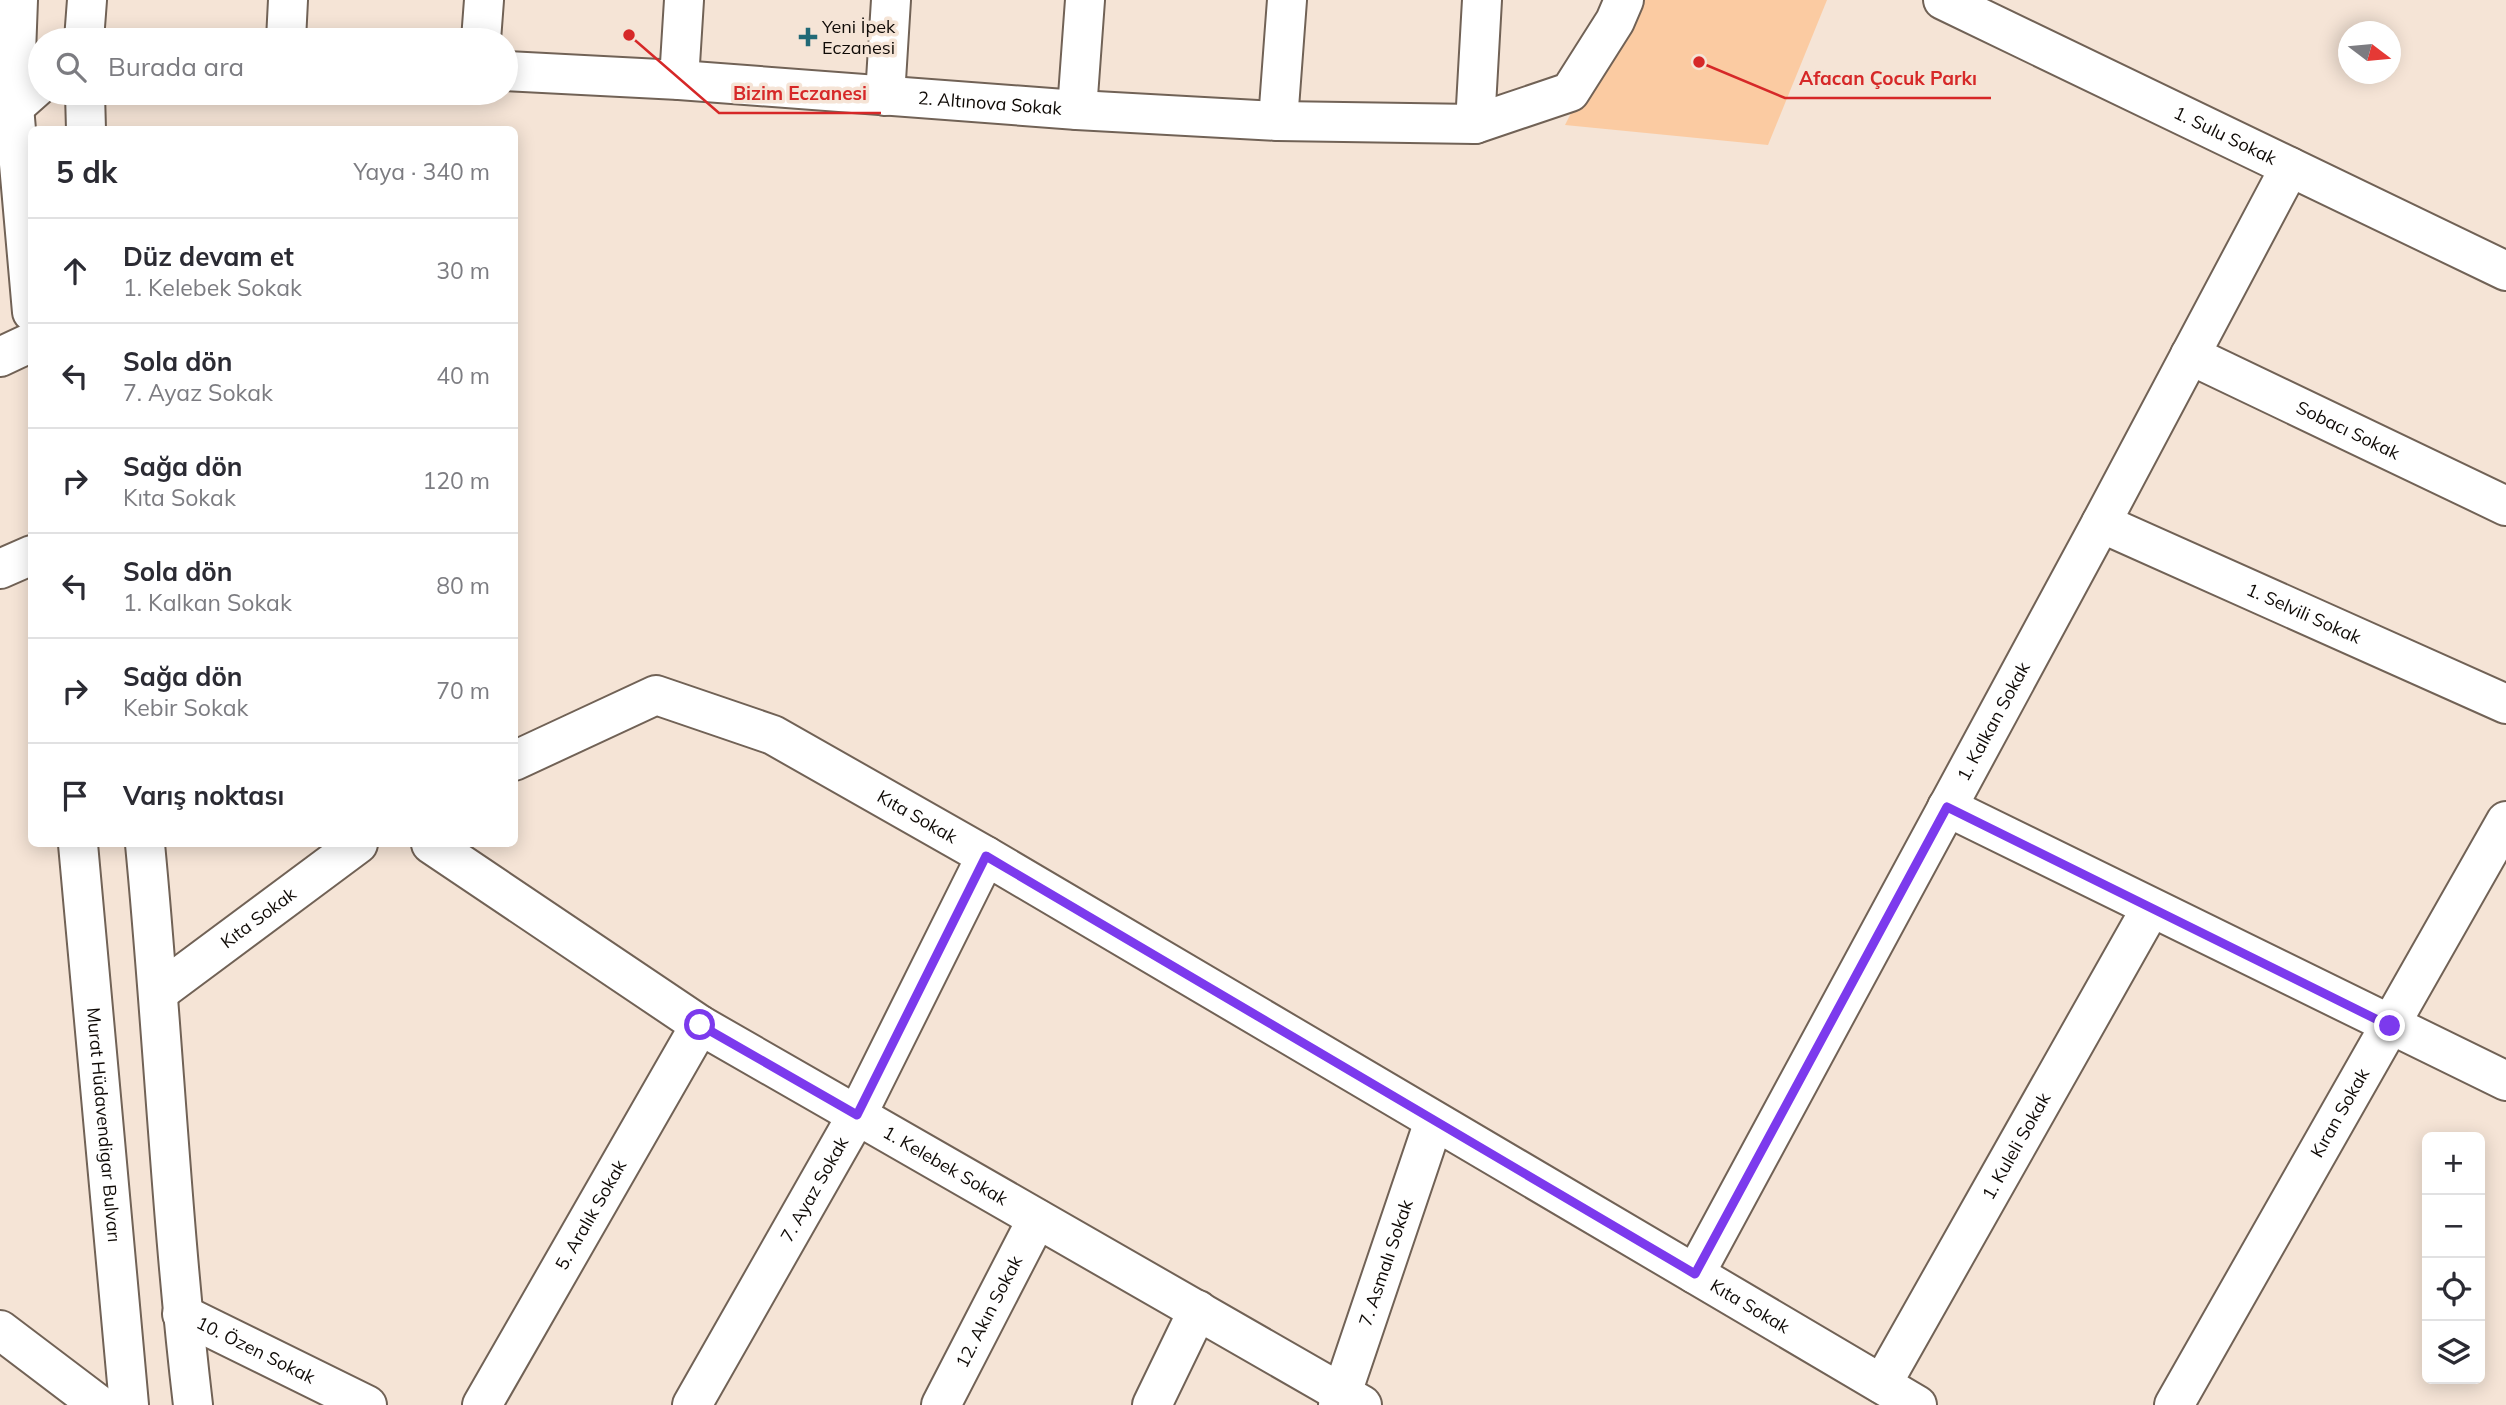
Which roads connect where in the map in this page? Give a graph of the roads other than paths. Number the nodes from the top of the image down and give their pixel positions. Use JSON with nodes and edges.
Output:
{"nodes":[{"id":1,"x":18,"y":0,"type":"edge"},
{"id":2,"x":87,"y":0,"type":"edge"},
{"id":3,"x":288,"y":0,"type":"edge"},
{"id":4,"x":484,"y":0,"type":"edge"},
{"id":5,"x":684,"y":0,"type":"edge"},
{"id":6,"x":891,"y":0,"type":"edge"},
{"id":7,"x":1085,"y":0,"type":"edge"},
{"id":8,"x":1287,"y":0,"type":"edge"},
{"id":9,"x":1482,"y":0,"type":"edge"},
{"id":10,"x":1624,"y":0,"type":"edge"},
{"id":11,"x":1943,"y":0,"type":"edge"},
{"id":12,"x":85,"y":28,"type":"edge"},
{"id":13,"x":287,"y":28,"type":"edge"},
{"id":14,"x":482,"y":28,"type":"edge"},
{"id":15,"x":518,"y":72,"type":"edge"},
{"id":16,"x":679,"y":80,"type":"junction"},
{"id":17,"x":885,"y":96,"type":"junction"},
{"id":18,"x":18,"y":102,"type":"edge"},
{"id":19,"x":85,"y":105,"type":"edge"},
{"id":20,"x":1077,"y":110,"type":"junction"},
{"id":21,"x":1278,"y":121,"type":"junction"},
{"id":22,"x":1475,"y":124,"type":"junction"},
{"id":23,"x":86,"y":126,"type":"edge"},
{"id":24,"x":2290,"y":167,"type":"junction"},
{"id":25,"x":28,"y":252,"type":"edge"},
{"id":26,"x":2506,"y":271,"type":"edge"},
{"id":27,"x":28,"y":344,"type":"edge"},
{"id":28,"x":2190,"y":355,"type":"junction"},
{"id":29,"x":0,"y":356,"type":"edge"},
{"id":30,"x":2506,"y":506,"type":"edge"},
{"id":31,"x":2101,"y":523,"type":"junction"},
{"id":32,"x":28,"y":557,"type":"edge"},
{"id":33,"x":0,"y":569,"type":"edge"},
{"id":34,"x":2506,"y":704,"type":"edge"},
{"id":35,"x":518,"y":759,"type":"edge"},
{"id":36,"x":1947,"y":807,"type":"junction"},
{"id":37,"x":2506,"y":821,"type":"edge"},
{"id":38,"x":78,"y":847,"type":"edge"},
{"id":39,"x":145,"y":847,"type":"edge"},
{"id":40,"x":354,"y":847,"type":"edge"},
{"id":41,"x":435,"y":847,"type":"edge"},
{"id":42,"x":986,"y":856,"type":"junction"},
{"id":43,"x":2151,"y":908,"type":"junction"},
{"id":44,"x":159,"y":992,"type":"junction"},
{"id":45,"x":700,"y":1025,"type":"junction"},
{"id":46,"x":2390,"y":1026,"type":"junction"},
{"id":47,"x":2506,"y":1081,"type":"edge"},
{"id":48,"x":857,"y":1115,"type":"junction"},
{"id":49,"x":1434,"y":1121,"type":"junction"},
{"id":50,"x":1037,"y":1219,"type":"junction"},
{"id":51,"x":1695,"y":1274,"type":"junction"},
{"id":52,"x":1198,"y":1310,"type":"junction"},
{"id":53,"x":183,"y":1314,"type":"junction"},
{"id":54,"x":0,"y":1330,"type":"edge"},
{"id":55,"x":1882,"y":1384,"type":"junction"},
{"id":56,"x":1347,"y":1401,"type":"edge"},
{"id":57,"x":99,"y":1405,"type":"edge"},
{"id":58,"x":129,"y":1405,"type":"edge"},
{"id":59,"x":194,"y":1405,"type":"edge"},
{"id":60,"x":367,"y":1405,"type":"edge"},
{"id":61,"x":482,"y":1405,"type":"edge"},
{"id":62,"x":692,"y":1405,"type":"edge"},
{"id":63,"x":941,"y":1405,"type":"edge"},
{"id":64,"x":1152,"y":1405,"type":"edge"},
{"id":65,"x":1917,"y":1405,"type":"edge"},
{"id":66,"x":2174,"y":1405,"type":"edge"}],
"edges":[{"from":1,"to":18,"type":"street"},
{"from":2,"to":12,"type":"street"},
{"from":3,"to":13,"type":"street"},
{"from":4,"to":14,"type":"street"},
{"from":5,"to":16,"type":"street"},
{"from":6,"to":17,"type":"street"},
{"from":7,"to":20,"type":"street"},
{"from":8,"to":21,"type":"street"},
{"from":9,"to":22,"type":"street"},
{"from":10,"to":22,"type":"street","name":"2. Altınova Sokak"},
{"from":11,"to":24,"type":"street","name":"1. Sulu Sokak"},
{"from":15,"to":16,"type":"street","name":"2. Altınova Sokak"},
{"from":16,"to":17,"type":"street","name":"2. Altınova Sokak"},
{"from":17,"to":20,"type":"street","name":"2. Altınova Sokak"},
{"from":18,"to":25,"type":"street"},
{"from":19,"to":23,"type":"street"},
{"from":20,"to":21,"type":"street","name":"2. Altınova Sokak"},
{"from":21,"to":22,"type":"street","name":"2. Altınova Sokak"},
{"from":24,"to":26,"type":"street","name":"1. Sulu Sokak"},
{"from":24,"to":28,"type":"street","name":"1. Kalkan Sokak"},
{"from":27,"to":29,"type":"street"},
{"from":28,"to":30,"type":"street","name":"Sobacı Sokak"},
{"from":28,"to":31,"type":"street","name":"1. Kalkan Sokak"},
{"from":31,"to":34,"type":"street","name":"1. Selvili Sokak"},
{"from":31,"to":36,"type":"street","name":"1. Kalkan Sokak"},
{"from":32,"to":33,"type":"street"},
{"from":35,"to":42,"type":"street","name":"Kıta Sokak"},
{"from":36,"to":43,"type":"street"},
{"from":36,"to":51,"type":"street","name":"1. Kalkan Sokak"},
{"from":37,"to":46,"type":"street","name":"Kıran Sokak"},
{"from":38,"to":58,"type":"street","name":"Murat Hüdavendigar Bulvarı"},
{"from":39,"to":44,"type":"street"},
{"from":40,"to":44,"type":"street","name":"Kıta Sokak"},
{"from":41,"to":45,"type":"street","name":"1. Kelebek Sokak"},
{"from":42,"to":48,"type":"street","name":"7. Ayaz Sokak"},
{"from":42,"to":49,"type":"street","name":"Kıta Sokak"},
{"from":43,"to":46,"type":"street"},
{"from":43,"to":55,"type":"street","name":"1. Kuleli Sokak"},
{"from":44,"to":53,"type":"street"},
{"from":45,"to":48,"type":"street","name":"1. Kelebek Sokak"},
{"from":45,"to":61,"type":"street","name":"5. Aralık Sokak"},
{"from":46,"to":47,"type":"street"},
{"from":46,"to":66,"type":"street","name":"Kıran Sokak"},
{"from":48,"to":50,"type":"street","name":"1. Kelebek Sokak"},
{"from":48,"to":62,"type":"street","name":"7. Ayaz Sokak"},
{"from":49,"to":51,"type":"street","name":"Kıta Sokak"},
{"from":49,"to":56,"type":"street","name":"7. Asmalı Sokak"},
{"from":50,"to":52,"type":"street","name":"1. Kelebek Sokak"},
{"from":50,"to":63,"type":"street","name":"12. Akın Sokak"},
{"from":51,"to":55,"type":"street","name":"Kıta Sokak"},
{"from":52,"to":56,"type":"street","name":"1. Kelebek Sokak"},
{"from":52,"to":64,"type":"street"},
{"from":53,"to":59,"type":"street"},
{"from":53,"to":60,"type":"street","name":"10. Özen Sokak"},
{"from":54,"to":57,"type":"street"},
{"from":55,"to":65,"type":"street","name":"Kıta Sokak"}]}
